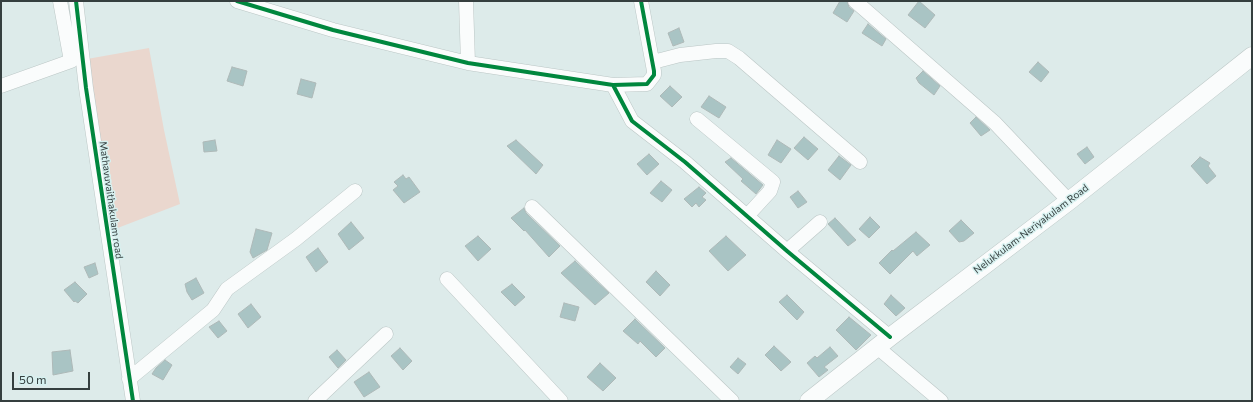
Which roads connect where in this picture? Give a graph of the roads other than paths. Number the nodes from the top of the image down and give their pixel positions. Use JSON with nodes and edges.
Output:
{"nodes":[{"id":1,"x":60,"y":1,"type":"edge"},
{"id":2,"x":76,"y":1,"type":"edge"},
{"id":3,"x":237,"y":1,"type":"edge"},
{"id":4,"x":466,"y":1,"type":"edge"},
{"id":5,"x":641,"y":1,"type":"edge"},
{"id":6,"x":855,"y":1,"type":"edge"},
{"id":7,"x":1252,"y":56,"type":"edge"},
{"id":8,"x":653,"y":62,"type":"junction"},
{"id":9,"x":468,"y":63,"type":"junction"},
{"id":10,"x":613,"y":85,"type":"junction"},
{"id":11,"x":1,"y":86,"type":"edge"},
{"id":12,"x":697,"y":119,"type":"dead end"},
{"id":13,"x":860,"y":162,"type":"dead end"},
{"id":14,"x":355,"y":191,"type":"dead end"},
{"id":15,"x":1069,"y":201,"type":"junction"},
{"id":16,"x":532,"y":207,"type":"dead end"},
{"id":17,"x":747,"y":216,"type":"junction"},
{"id":18,"x":820,"y":222,"type":"dead end"},
{"id":19,"x":787,"y":251,"type":"junction"},
{"id":20,"x":447,"y":279,"type":"dead end"},
{"id":21,"x":386,"y":334,"type":"dead end"},
{"id":22,"x":884,"y":342,"type":"junction"},
{"id":23,"x":129,"y":379,"type":"junction"},
{"id":24,"x":133,"y":401,"type":"edge"},
{"id":25,"x":315,"y":401,"type":"edge"},
{"id":26,"x":561,"y":401,"type":"edge"},
{"id":27,"x":732,"y":401,"type":"edge"},
{"id":28,"x":809,"y":401,"type":"edge"},
{"id":29,"x":941,"y":401,"type":"edge"}],
"edges":[{"from":1,"to":11,"type":"street"},
{"from":2,"to":23,"type":"street","name":"Mathavuvaithakulam road"},
{"from":3,"to":9,"type":"street"},
{"from":4,"to":9,"type":"street"},
{"from":5,"to":8,"type":"street"},
{"from":6,"to":15,"type":"street"},
{"from":7,"to":15,"type":"main road","name":"Nelukkulam-Neriyakulam Road"},
{"from":8,"to":10,"type":"street"},
{"from":8,"to":13,"type":"street"},
{"from":9,"to":10,"type":"street"},
{"from":10,"to":17,"type":"street"},
{"from":12,"to":17,"type":"street"},
{"from":14,"to":23,"type":"street"},
{"from":15,"to":22,"type":"main road","name":"Nelukkulam-Neriyakulam Road"},
{"from":16,"to":27,"type":"street"},
{"from":17,"to":19,"type":"street"},
{"from":18,"to":19,"type":"street"},
{"from":19,"to":22,"type":"street"},
{"from":20,"to":26,"type":"street"},
{"from":21,"to":25,"type":"street"},
{"from":22,"to":28,"type":"main road","name":"Nelukkulam-Neriyakulam Road"},
{"from":22,"to":29,"type":"street"},
{"from":23,"to":24,"type":"street","name":"Mathavuvaithakulam road"}]}
